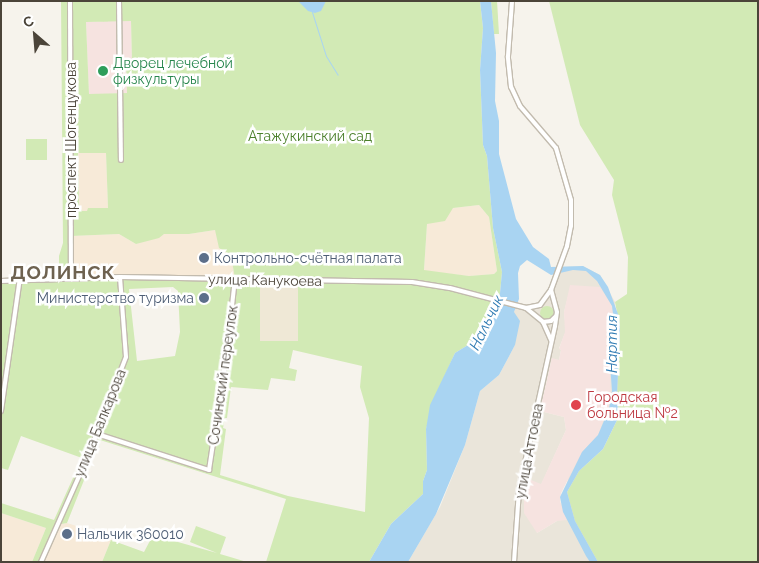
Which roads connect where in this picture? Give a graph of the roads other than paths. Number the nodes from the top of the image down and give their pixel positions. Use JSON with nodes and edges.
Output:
{"nodes":[{"id":1,"x":70,"y":1,"type":"edge"},
{"id":2,"x":119,"y":1,"type":"edge"},
{"id":3,"x":512,"y":1,"type":"edge"},
{"id":4,"x":120,"y":160,"type":"dead end"},
{"id":5,"x":120,"y":277,"type":"junction"},
{"id":6,"x":20,"y":278,"type":"junction"},
{"id":7,"x":71,"y":279,"type":"junction"},
{"id":8,"x":235,"y":279,"type":"junction"},
{"id":9,"x":1,"y":281,"type":"edge"},
{"id":10,"x":551,"y":290,"type":"junction"},
{"id":11,"x":541,"y":304,"type":"junction"},
{"id":12,"x":554,"y":306,"type":"junction"},
{"id":13,"x":526,"y":308,"type":"junction"},
{"id":14,"x":556,"y":315,"type":"junction"},
{"id":15,"x":541,"y":320,"type":"junction"},
{"id":16,"x":551,"y":341,"type":"junction"},
{"id":17,"x":1,"y":411,"type":"edge"},
{"id":18,"x":97,"y":434,"type":"junction"},
{"id":19,"x":41,"y":562,"type":"edge"},
{"id":20,"x":514,"y":562,"type":"edge"}],
"edges":[{"from":1,"to":7,"type":"street","name":"проспект Шогенцукова"},
{"from":2,"to":4,"type":"street"},
{"from":3,"to":10,"type":"street"},
{"from":5,"to":7,"type":"street","name":"улица Канукоева"},
{"from":5,"to":8,"type":"street","name":"улица Канукоева"},
{"from":5,"to":18,"type":"street","name":"улица Балкарова"},
{"from":6,"to":7,"type":"street","name":"улица Канукоева"},
{"from":6,"to":9,"type":"street","name":"улица Канукоева"},
{"from":6,"to":17,"type":"street"},
{"from":8,"to":13,"type":"street","name":"улица Канукоева"},
{"from":8,"to":18,"type":"street","name":"Сочинский переулок"},
{"from":10,"to":11,"type":"street"},
{"from":10,"to":12,"type":"street"},
{"from":11,"to":12,"type":"street"},
{"from":11,"to":13,"type":"street"},
{"from":11,"to":15,"type":"street"},
{"from":12,"to":14,"type":"street"},
{"from":13,"to":15,"type":"street"},
{"from":14,"to":15,"type":"street"},
{"from":14,"to":16,"type":"street","name":"улица Аттоева"},
{"from":15,"to":16,"type":"street"},
{"from":16,"to":20,"type":"street","name":"улица Аттоева"},
{"from":18,"to":19,"type":"street","name":"улица Балкарова"}]}
